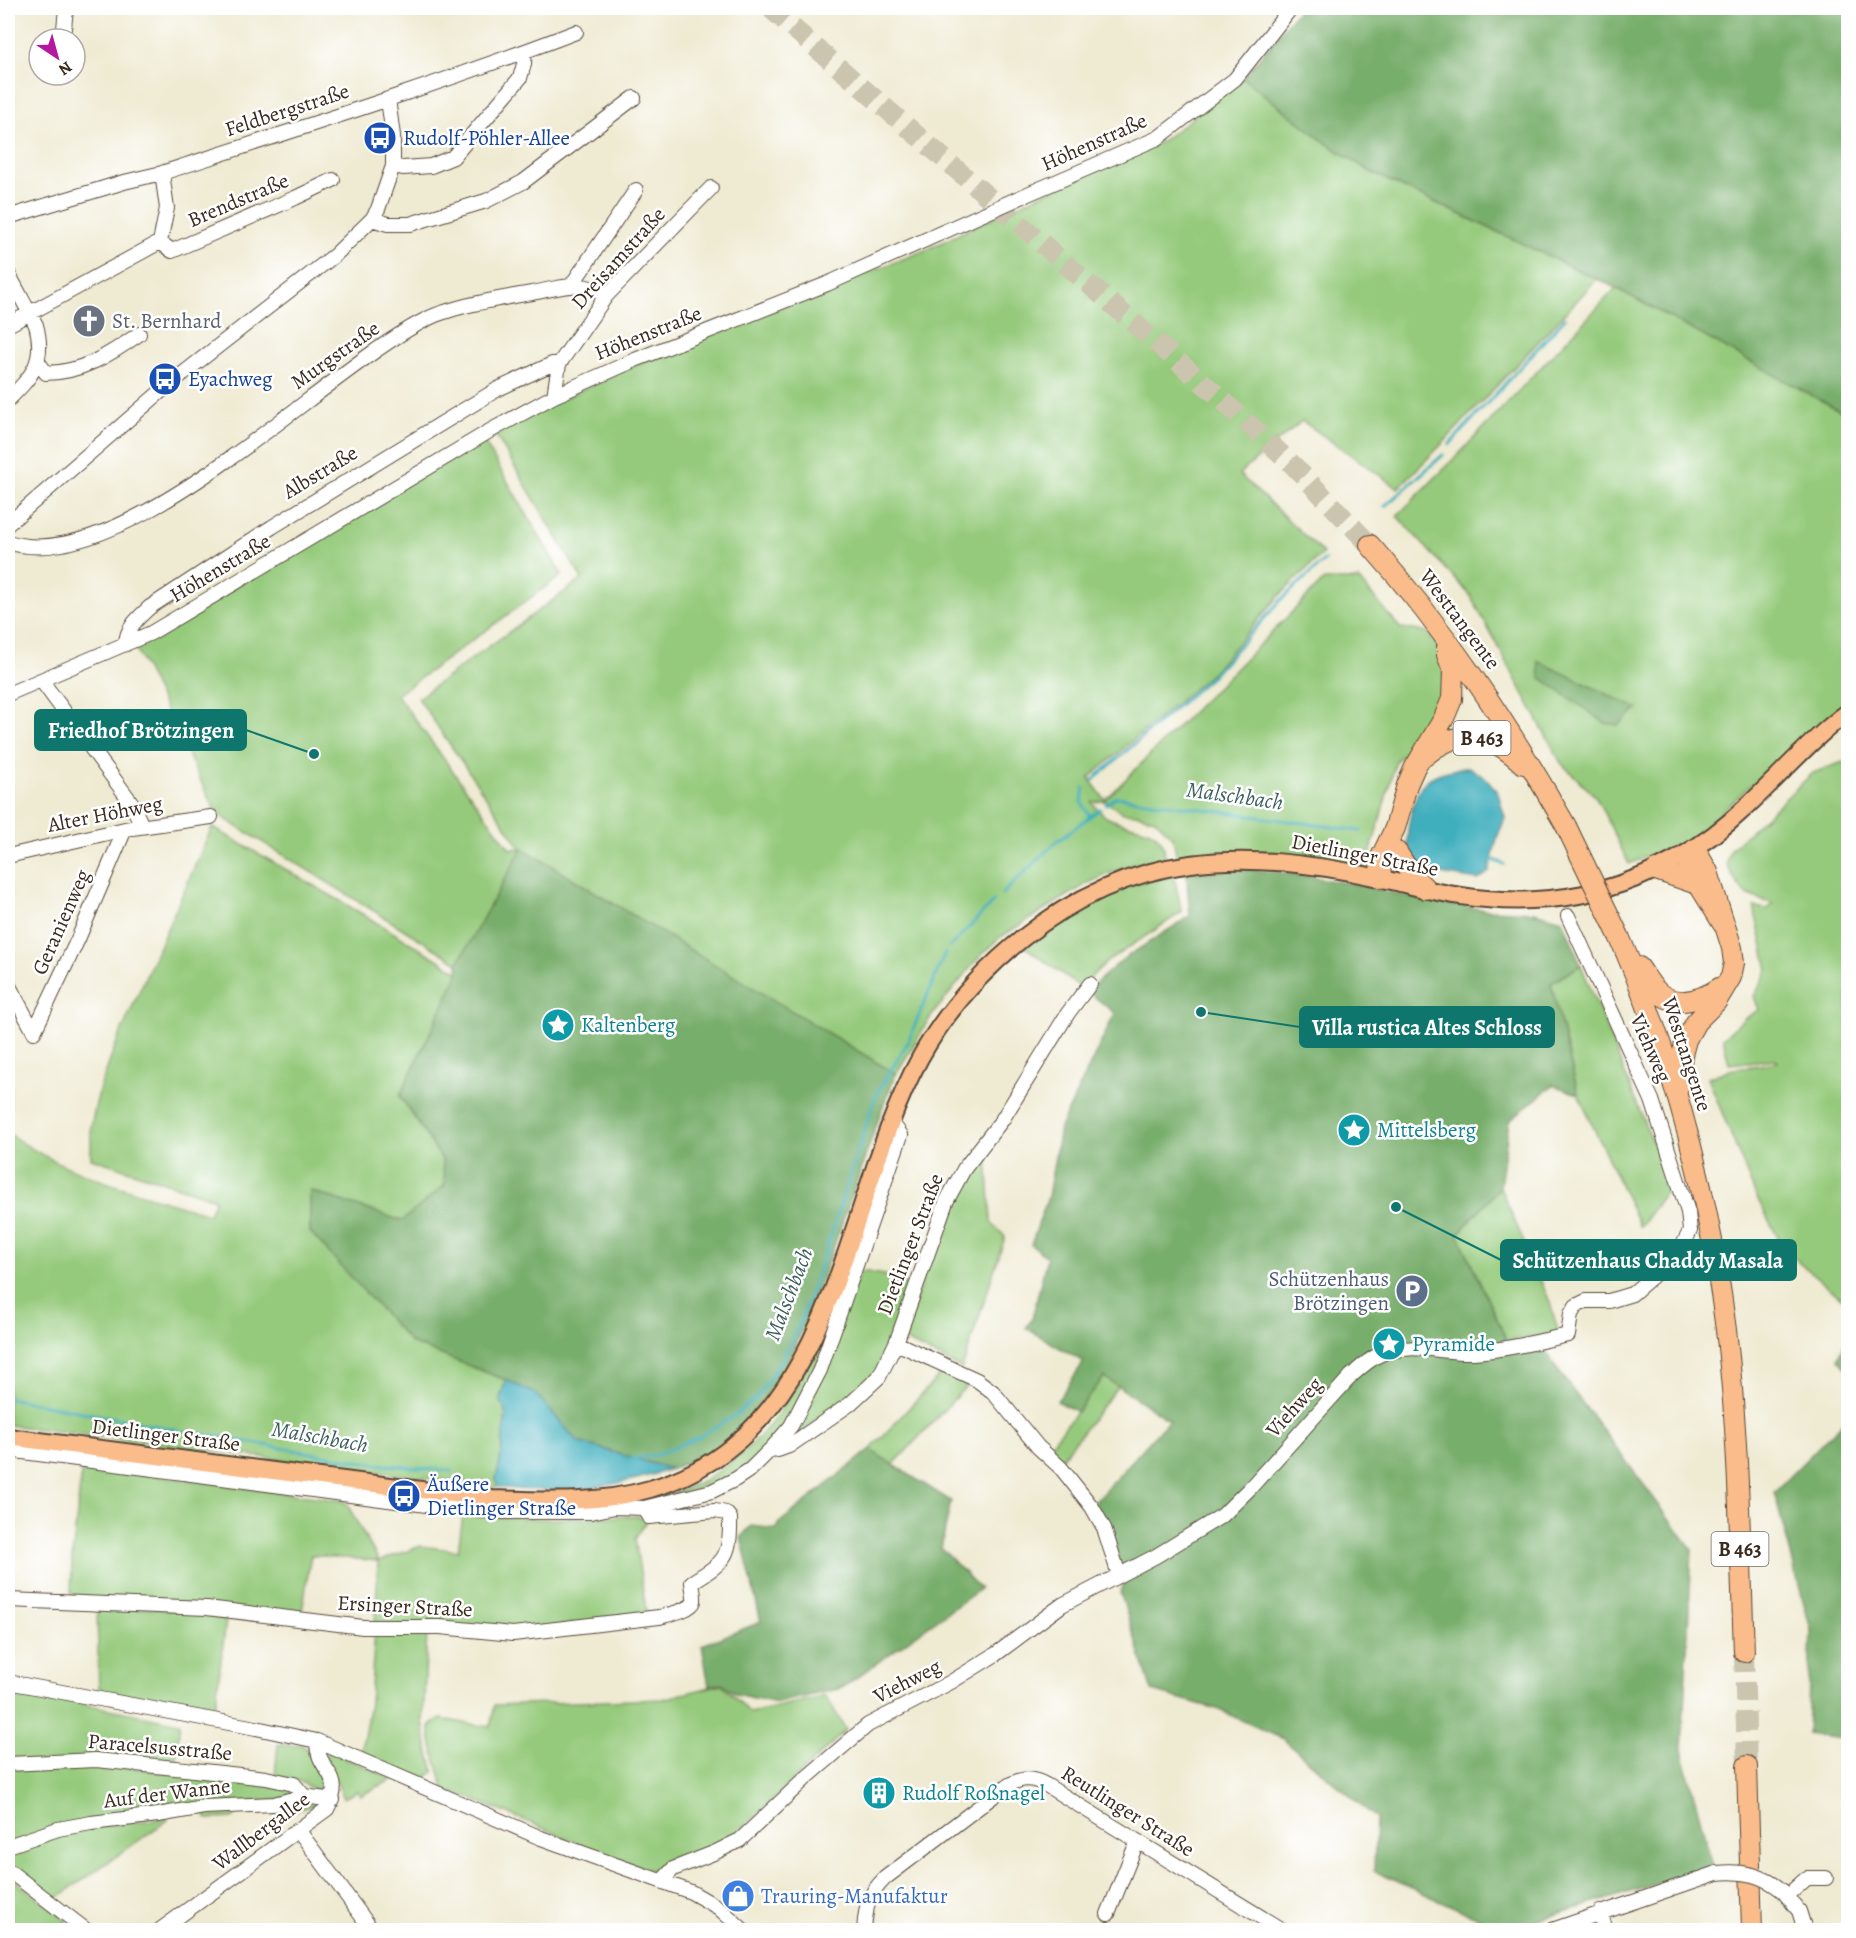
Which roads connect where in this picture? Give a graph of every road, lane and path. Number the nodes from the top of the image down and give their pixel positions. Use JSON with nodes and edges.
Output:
{"nodes":[{"id":1,"x":66,"y":8,"type":"edge"},
{"id":2,"x":1291,"y":8,"type":"edge"},
{"id":3,"x":64,"y":27,"type":"edge"},
{"id":4,"x":576,"y":32,"type":"dead end"},
{"id":5,"x":525,"y":52,"type":"junction"},
{"id":6,"x":634,"y":98,"type":"dead end"},
{"id":7,"x":388,"y":99,"type":"junction"},
{"id":8,"x":393,"y":166,"type":"junction"},
{"id":9,"x":162,"y":173,"type":"junction"},
{"id":10,"x":333,"y":180,"type":"dead end"},
{"id":11,"x":711,"y":188,"type":"dead end"},
{"id":12,"x":636,"y":190,"type":"dead end"},
{"id":13,"x":8,"y":217,"type":"edge"},
{"id":14,"x":372,"y":219,"type":"junction"},
{"id":15,"x":160,"y":242,"type":"junction"},
{"id":16,"x":8,"y":273,"type":"edge"},
{"id":17,"x":571,"y":286,"type":"junction"},
{"id":18,"x":606,"y":296,"type":"junction"},
{"id":19,"x":29,"y":314,"type":"junction"},
{"id":20,"x":8,"y":325,"type":"edge"},
{"id":21,"x":139,"y":334,"type":"dead end"},
{"id":22,"x":39,"y":363,"type":"junction"},
{"id":23,"x":559,"y":364,"type":"junction"},
{"id":24,"x":554,"y":396,"type":"junction"},
{"id":25,"x":8,"y":400,"type":"edge"},
{"id":26,"x":8,"y":524,"type":"edge"},
{"id":27,"x":8,"y":542,"type":"edge"},
{"id":28,"x":1371,"y":545,"type":"tunnel mouth"},
{"id":29,"x":1446,"y":638,"type":"junction"},
{"id":30,"x":126,"y":644,"type":"junction"},
{"id":31,"x":41,"y":680,"type":"junction"},
{"id":32,"x":8,"y":694,"type":"edge"},
{"id":33,"x":1848,"y":712,"type":"edge"},
{"id":34,"x":1417,"y":764,"type":"junction"},
{"id":35,"x":1541,"y":781,"type":"junction"},
{"id":36,"x":211,"y":817,"type":"dead end"},
{"id":37,"x":142,"y":826,"type":"junction"},
{"id":38,"x":1395,"y":828,"type":"junction"},
{"id":39,"x":125,"y":829,"type":"junction"},
{"id":40,"x":1695,"y":849,"type":"junction"},
{"id":41,"x":1397,"y":852,"type":"junction"},
{"id":42,"x":8,"y":856,"type":"edge"},
{"id":43,"x":1656,"y":870,"type":"junction"},
{"id":44,"x":1381,"y":878,"type":"junction"},
{"id":45,"x":1697,"y":884,"type":"junction"},
{"id":46,"x":1426,"y":889,"type":"junction"},
{"id":47,"x":1568,"y":916,"type":"dead end"},
{"id":48,"x":1723,"y":924,"type":"junction"},
{"id":49,"x":1622,"y":943,"type":"junction"},
{"id":50,"x":1728,"y":982,"type":"junction"},
{"id":51,"x":8,"y":984,"type":"edge"},
{"id":52,"x":1090,"y":984,"type":"dead end"},
{"id":53,"x":1677,"y":1096,"type":"junction"},
{"id":54,"x":892,"y":1123,"type":"junction"},
{"id":55,"x":896,"y":1343,"type":"junction"},
{"id":56,"x":8,"y":1437,"type":"edge"},
{"id":57,"x":772,"y":1448,"type":"junction"},
{"id":58,"x":8,"y":1450,"type":"edge"},
{"id":59,"x":644,"y":1508,"type":"junction"},
{"id":60,"x":730,"y":1518,"type":"joint"},
{"id":61,"x":1119,"y":1575,"type":"junction"},
{"id":62,"x":8,"y":1600,"type":"edge"},
{"id":63,"x":1744,"y":1652,"type":"tunnel mouth"},
{"id":64,"x":8,"y":1682,"type":"edge"},
{"id":65,"x":317,"y":1742,"type":"junction"},
{"id":66,"x":8,"y":1764,"type":"edge"},
{"id":67,"x":1748,"y":1766,"type":"tunnel mouth"},
{"id":68,"x":304,"y":1796,"type":"junction"},
{"id":69,"x":333,"y":1800,"type":"junction"},
{"id":70,"x":299,"y":1831,"type":"junction"},
{"id":71,"x":1137,"y":1842,"type":"junction"},
{"id":72,"x":8,"y":1846,"type":"edge"},
{"id":73,"x":8,"y":1870,"type":"edge"},
{"id":74,"x":1826,"y":1878,"type":"dead end"},
{"id":75,"x":662,"y":1881,"type":"junction"},
{"id":76,"x":1786,"y":1893,"type":"junction"},
{"id":77,"x":1600,"y":1912,"type":"junction"},
{"id":78,"x":1108,"y":1914,"type":"dead end"},
{"id":79,"x":86,"y":1930,"type":"edge"},
{"id":80,"x":160,"y":1930,"type":"edge"},
{"id":81,"x":372,"y":1930,"type":"edge"},
{"id":82,"x":743,"y":1930,"type":"edge"},
{"id":83,"x":864,"y":1930,"type":"edge"},
{"id":84,"x":1282,"y":1930,"type":"edge"},
{"id":85,"x":1552,"y":1930,"type":"edge"},
{"id":86,"x":1606,"y":1930,"type":"edge"},
{"id":87,"x":1752,"y":1930,"type":"edge"},
{"id":88,"x":1805,"y":1930,"type":"edge"}],
"edges":[{"from":1,"to":3,"type":"street"},
{"from":2,"to":24,"type":"street","name":"Höhenstraße"},
{"from":4,"to":5,"type":"street","name":"Feldbergstraße"},
{"from":5,"to":7,"type":"street","name":"Feldbergstraße"},
{"from":5,"to":8,"type":"street"},
{"from":6,"to":14,"type":"street"},
{"from":7,"to":8,"type":"street"},
{"from":7,"to":9,"type":"street","name":"Feldbergstraße"},
{"from":8,"to":14,"type":"street"},
{"from":9,"to":13,"type":"street","name":"Feldbergstraße"},
{"from":9,"to":15,"type":"street","name":"Brendstraße"},
{"from":10,"to":15,"type":"street","name":"Brendstraße"},
{"from":11,"to":18,"type":"street","name":"Dreisamstraße"},
{"from":12,"to":17,"type":"street"},
{"from":14,"to":26,"type":"street"},
{"from":15,"to":19,"type":"street"},
{"from":16,"to":19,"type":"street"},
{"from":17,"to":18,"type":"street","name":"Murgstraße"},
{"from":17,"to":27,"type":"street","name":"Murgstraße"},
{"from":18,"to":23,"type":"street","name":"Dreisamstraße"},
{"from":19,"to":20,"type":"street"},
{"from":19,"to":22,"type":"street"},
{"from":21,"to":22,"type":"street"},
{"from":22,"to":25,"type":"street"},
{"from":23,"to":24,"type":"street","name":"Dreisamstraße"},
{"from":23,"to":30,"type":"street","name":"Albstraße"},
{"from":24,"to":30,"type":"street","name":"Höhenstraße"},
{"from":28,"to":29,"type":"highway","name":"Westtangente","number":"B 463"},
{"from":29,"to":34,"type":"highway","number":"B 463"},
{"from":29,"to":35,"type":"highway","name":"Westtangente","number":"B 463"},
{"from":30,"to":31,"type":"street","name":"Höhenstraße"},
{"from":31,"to":32,"type":"street","name":"Höhenstraße"},
{"from":31,"to":37,"type":"street"},
{"from":33,"to":40,"type":"main road","name":"Dietlinger Straße"},
{"from":34,"to":35,"type":"highway","number":"B 463"},
{"from":34,"to":38,"type":"highway","number":"B 463"},
{"from":35,"to":49,"type":"highway","name":"Westtangente","number":"B 463","bridge":true},
{"from":36,"to":37,"type":"street","name":"Alter Höhweg"},
{"from":37,"to":39,"type":"street","name":"Alter Höhweg"},
{"from":38,"to":41,"type":"highway","number":"B 463"},
{"from":38,"to":44,"type":"highway","number":"B 463"},
{"from":39,"to":42,"type":"street","name":"Alter Höhweg"},
{"from":39,"to":51,"type":"street","name":"Geranienweg"},
{"from":40,"to":43,"type":"main road","name":"Dietlinger Straße"},
{"from":40,"to":45,"type":"highway","number":"B 463"},
{"from":40,"to":48,"type":"highway","number":"B 463"},
{"from":41,"to":44,"type":"highway"},
{"from":41,"to":46,"type":"highway","number":"B 463"},
{"from":43,"to":45,"type":"highway"},
{"from":43,"to":46,"type":"main road","name":"Dietlinger Straße"},
{"from":44,"to":46,"type":"main road","name":"Dietlinger Straße"},
{"from":44,"to":54,"type":"main road","name":"Dietlinger Straße"},
{"from":45,"to":48,"type":"highway","number":"B 463"},
{"from":47,"to":61,"type":"street","name":"Viehweg"},
{"from":48,"to":50,"type":"highway","number":"B 463"},
{"from":49,"to":50,"type":"highway","number":"B 463"},
{"from":49,"to":53,"type":"highway","name":"Westtangente","number":"B 463"},
{"from":50,"to":53,"type":"highway","number":"B 463"},
{"from":52,"to":55,"type":"street","name":"Dietlinger Straße"},
{"from":53,"to":63,"type":"highway","name":"Westtangente","number":"B 463"},
{"from":54,"to":56,"type":"main road","name":"Dietlinger Straße"},
{"from":54,"to":57,"type":"street","name":"Dietlinger Straße"},
{"from":55,"to":57,"type":"street","name":"Dietlinger Straße"},
{"from":55,"to":61,"type":"street","name":"Dietlinger Straße"},
{"from":57,"to":59,"type":"street","name":"Dietlinger Straße"},
{"from":58,"to":59,"type":"street","name":"Dietlinger Straße"},
{"from":59,"to":60,"type":"street","name":"Dietlinger Straße"},
{"from":60,"to":62,"type":"street","name":"Ersinger Straße"},
{"from":61,"to":75,"type":"street","name":"Viehweg"},
{"from":64,"to":65,"type":"street"},
{"from":65,"to":69,"type":"street","name":"Wallbergallee"},
{"from":65,"to":75,"type":"street"},
{"from":66,"to":68,"type":"street","name":"Paracelsusstraße"},
{"from":67,"to":87,"type":"highway"},
{"from":68,"to":69,"type":"street","name":"Auf der Wanne"},
{"from":68,"to":72,"type":"street","name":"Auf der Wanne"},
{"from":69,"to":70,"type":"street","name":"Wallbergallee"},
{"from":70,"to":80,"type":"street","name":"Wallbergallee"},
{"from":70,"to":81,"type":"street"},
{"from":71,"to":78,"type":"street"},
{"from":71,"to":83,"type":"street","name":"Reutlinger Straße"},
{"from":71,"to":84,"type":"street","name":"Reutlinger Straße"},
{"from":73,"to":79,"type":"street"},
{"from":74,"to":76,"type":"street"},
{"from":75,"to":82,"type":"street"},
{"from":76,"to":77,"type":"street","bridge":true},
{"from":76,"to":88,"type":"street"},
{"from":77,"to":85,"type":"street"},
{"from":77,"to":86,"type":"street"}]}
